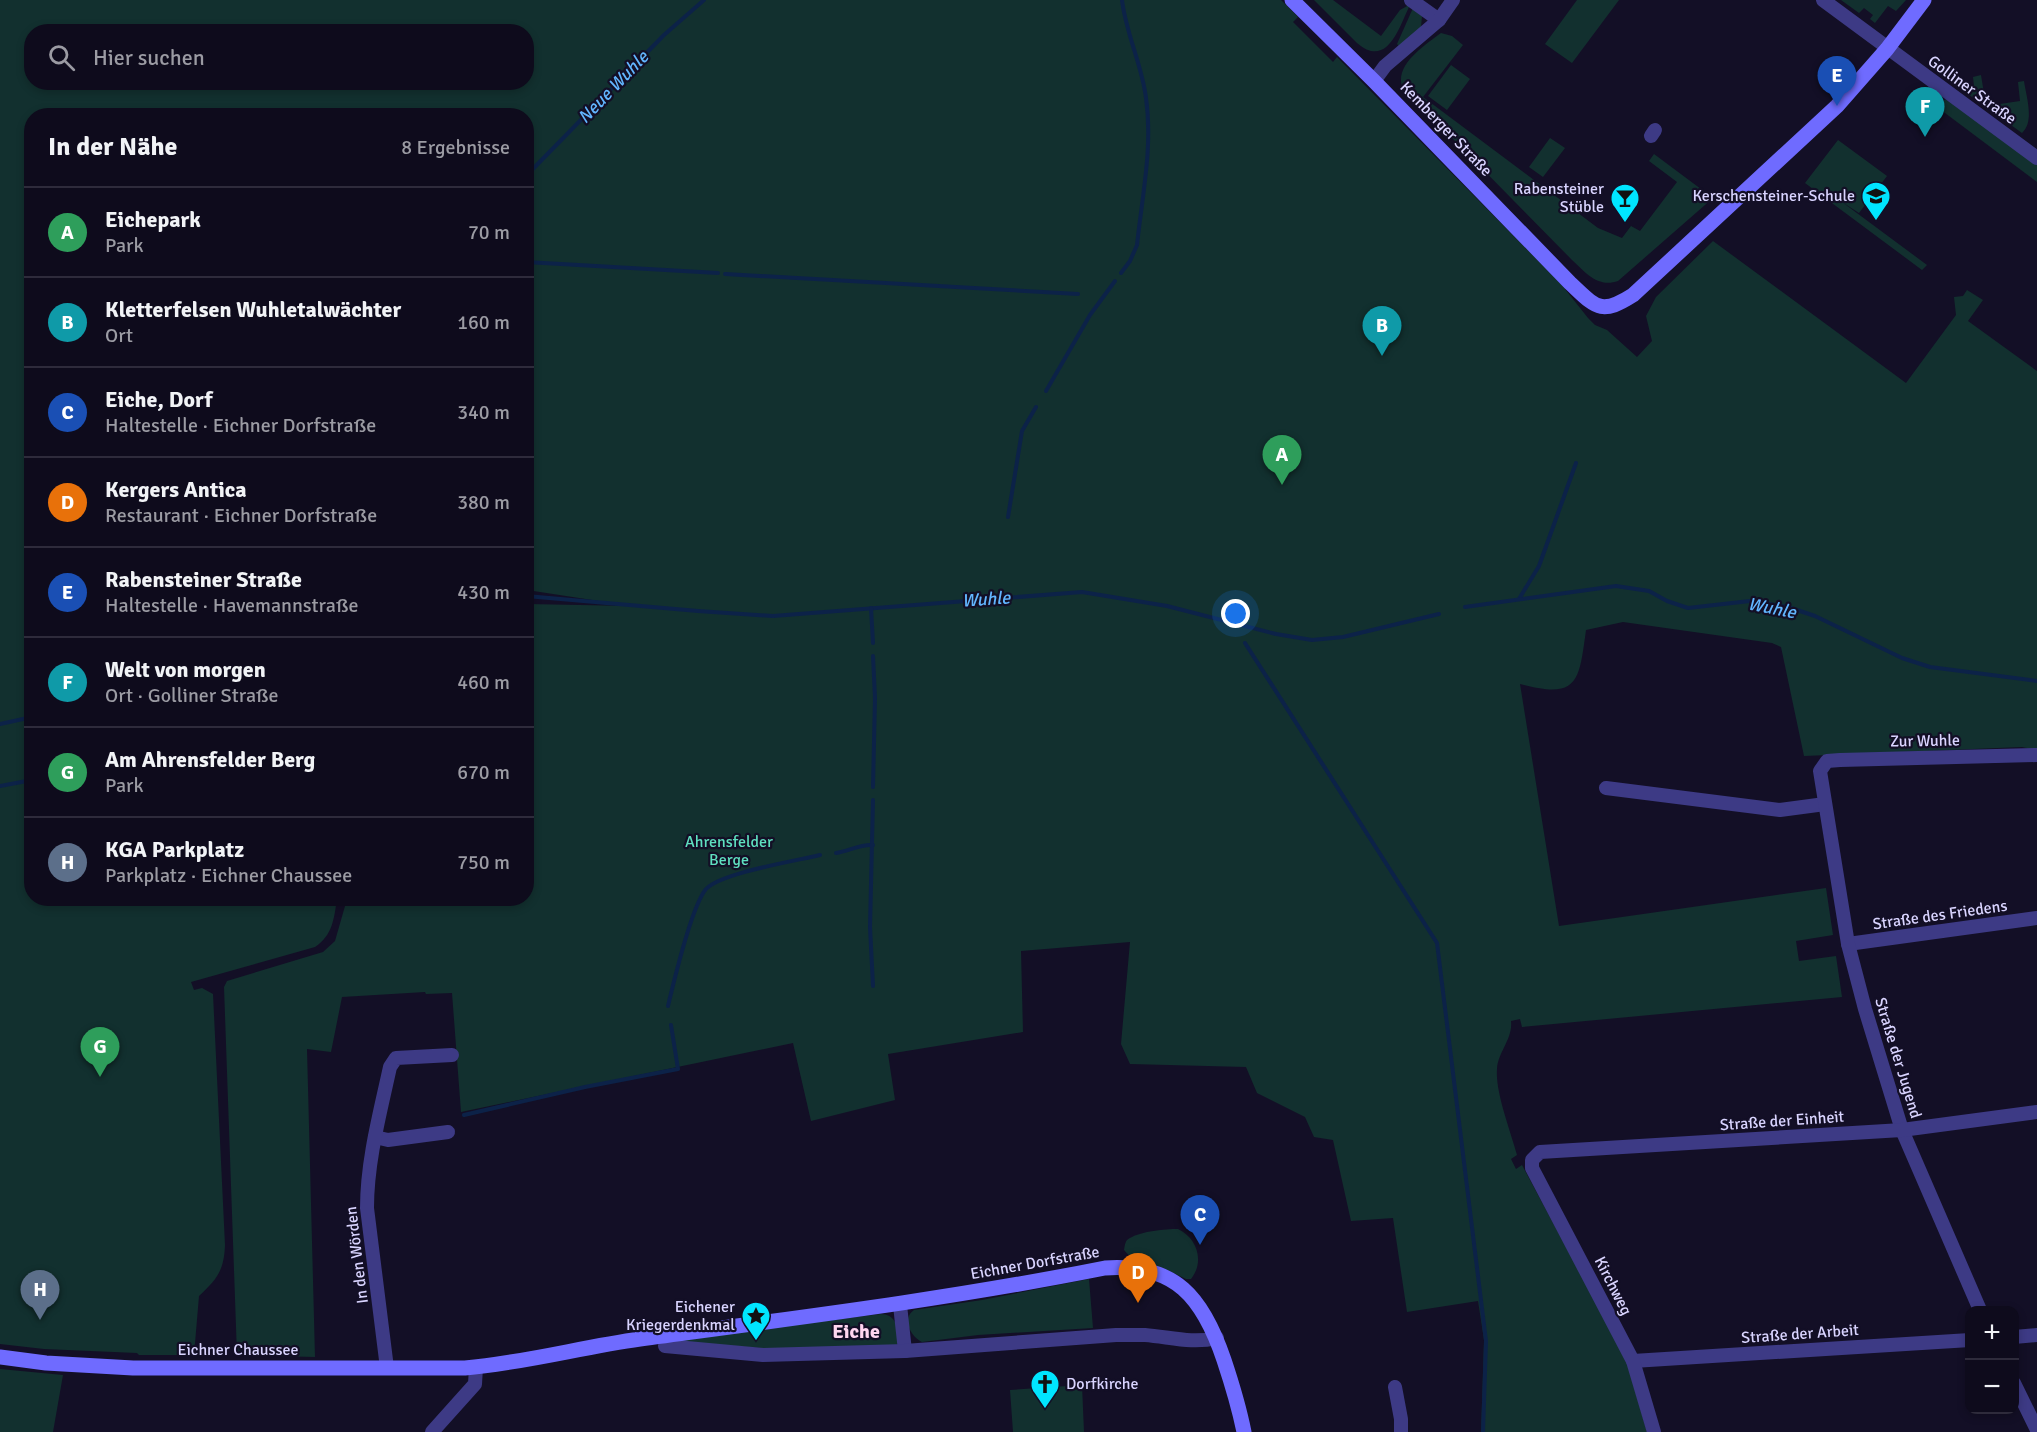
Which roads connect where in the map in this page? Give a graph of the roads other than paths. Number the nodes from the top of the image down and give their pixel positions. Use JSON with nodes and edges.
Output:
{"nodes":[{"id":1,"x":1292,"y":0,"type":"edge"},
{"id":2,"x":1411,"y":0,"type":"edge"},
{"id":3,"x":1453,"y":0,"type":"edge"},
{"id":4,"x":1822,"y":0,"type":"edge"},
{"id":5,"x":1924,"y":0,"type":"edge"},
{"id":6,"x":1438,"y":20,"type":"junction"},
{"id":7,"x":1887,"y":49,"type":"junction"},
{"id":8,"x":1374,"y":81,"type":"junction"},
{"id":9,"x":2037,"y":158,"type":"edge"},
{"id":10,"x":2037,"y":755,"type":"edge"},
{"id":11,"x":1820,"y":771,"type":"joint"},
{"id":12,"x":1606,"y":788,"type":"dead end"},
{"id":13,"x":1825,"y":804,"type":"junction"},
{"id":14,"x":2037,"y":918,"type":"edge"},
{"id":15,"x":1848,"y":944,"type":"junction"},
{"id":16,"x":452,"y":1055,"type":"dead end"},
{"id":17,"x":2037,"y":1112,"type":"edge"},
{"id":18,"x":1902,"y":1130,"type":"junction"},
{"id":19,"x":448,"y":1132,"type":"dead end"},
{"id":20,"x":375,"y":1137,"type":"junction"},
{"id":21,"x":1532,"y":1160,"type":"joint"},
{"id":22,"x":900,"y":1305,"type":"junction"},
{"id":23,"x":1978,"y":1306,"type":"edge"},
{"id":24,"x":2037,"y":1335,"type":"edge"},
{"id":25,"x":2019,"y":1337,"type":"edge"},
{"id":26,"x":1217,"y":1338,"type":"junction"},
{"id":27,"x":1965,"y":1340,"type":"edge"},
{"id":28,"x":665,"y":1346,"type":"dead end"},
{"id":29,"x":905,"y":1351,"type":"junction"},
{"id":30,"x":0,"y":1357,"type":"edge"},
{"id":31,"x":1633,"y":1361,"type":"junction"},
{"id":32,"x":476,"y":1367,"type":"junction"},
{"id":33,"x":387,"y":1368,"type":"junction"},
{"id":34,"x":1395,"y":1387,"type":"dead end"},
{"id":35,"x":2019,"y":1393,"type":"edge"},
{"id":36,"x":2037,"y":1430,"type":"edge"},
{"id":37,"x":432,"y":1432,"type":"edge"},
{"id":38,"x":1244,"y":1432,"type":"edge"},
{"id":39,"x":1401,"y":1432,"type":"edge"},
{"id":40,"x":1654,"y":1432,"type":"edge"}],
"edges":[{"from":1,"to":8,"type":"main road","name":"Kemberger Straße"},
{"from":2,"to":6,"type":"street"},
{"from":3,"to":6,"type":"street"},
{"from":4,"to":7,"type":"street","name":"Golliner Straße"},
{"from":5,"to":7,"type":"main road"},
{"from":6,"to":8,"type":"street"},
{"from":7,"to":8,"type":"main road","name":"Kemberger Straße"},
{"from":7,"to":9,"type":"street","name":"Golliner Straße"},
{"from":10,"to":11,"type":"street","name":"Zur Wuhle"},
{"from":11,"to":13,"type":"street","name":"Straße der Jugend"},
{"from":12,"to":13,"type":"street"},
{"from":13,"to":15,"type":"street","name":"Straße der Jugend"},
{"from":14,"to":15,"type":"street","name":"Straße des Friedens"},
{"from":15,"to":18,"type":"street","name":"Straße der Jugend"},
{"from":16,"to":20,"type":"street","name":"In den Wörden"},
{"from":17,"to":18,"type":"street","name":"Straße der Einheit"},
{"from":18,"to":21,"type":"street","name":"Straße der Einheit"},
{"from":18,"to":23,"type":"street","name":"Straße der Jugend"},
{"from":19,"to":20,"type":"street"},
{"from":20,"to":33,"type":"street","name":"In den Wörden"},
{"from":21,"to":31,"type":"street","name":"Kirchweg"},
{"from":22,"to":26,"type":"main road","name":"Eichner Dorfstraße"},
{"from":22,"to":29,"type":"street"},
{"from":22,"to":32,"type":"main road","name":"Eichner Dorfstraße"},
{"from":24,"to":25,"type":"street"},
{"from":26,"to":29,"type":"street"},
{"from":26,"to":38,"type":"main road","name":"Eichner Dorfstraße"},
{"from":27,"to":31,"type":"street","name":"Straße der Arbeit"},
{"from":28,"to":29,"type":"street"},
{"from":30,"to":33,"type":"main road","name":"Eichner Chaussee"},
{"from":31,"to":40,"type":"street","name":"Kirchweg"},
{"from":32,"to":33,"type":"main road","name":"Eichner Chaussee"},
{"from":32,"to":37,"type":"street"},
{"from":34,"to":39,"type":"street"},
{"from":35,"to":36,"type":"street"}]}
